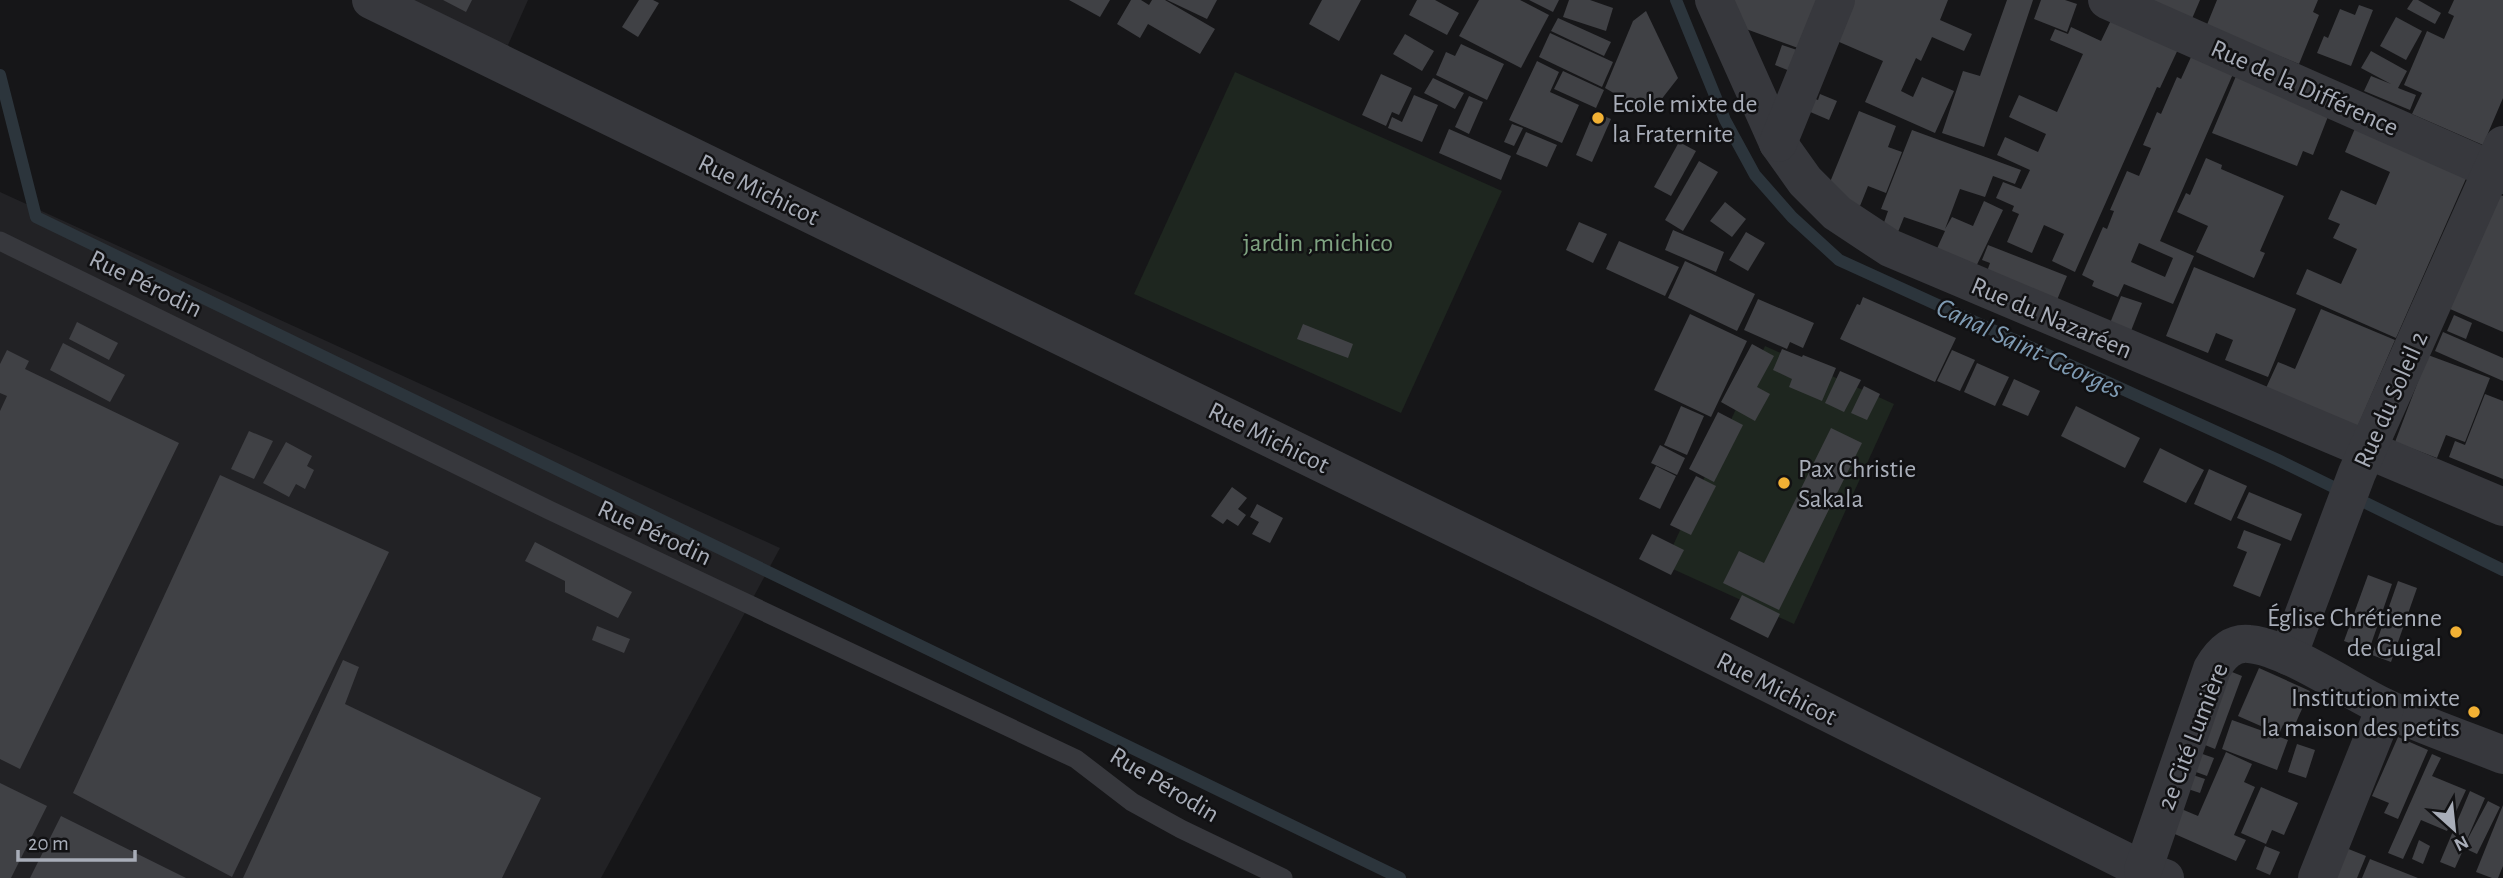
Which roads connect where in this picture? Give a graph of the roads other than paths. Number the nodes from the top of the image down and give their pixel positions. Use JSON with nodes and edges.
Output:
{"nodes":[{"id":1,"x":371,"y":0,"type":"edge"},
{"id":2,"x":1714,"y":0,"type":"edge"},
{"id":3,"x":1836,"y":0,"type":"edge"},
{"id":4,"x":2107,"y":0,"type":"edge"},
{"id":5,"x":1778,"y":144,"type":"junction"},
{"id":6,"x":2500,"y":163,"type":"edge"},
{"id":7,"x":0,"y":241,"type":"edge"},
{"id":8,"x":2362,"y":462,"type":"junction"},
{"id":9,"x":2503,"y":507,"type":"edge"},
{"id":10,"x":2288,"y":656,"type":"junction"},
{"id":11,"x":2385,"y":708,"type":"junction"},
{"id":12,"x":2503,"y":755,"type":"edge"},
{"id":13,"x":2154,"y":874,"type":"edge"},
{"id":14,"x":1283,"y":878,"type":"edge"},
{"id":15,"x":2317,"y":878,"type":"edge"}],
"edges":[{"from":1,"to":13,"type":"street","name":"Rue Michicot"},
{"from":2,"to":5,"type":"street","name":"Rue du Nazaréen"},
{"from":3,"to":5,"type":"street"},
{"from":4,"to":6,"type":"street","name":"Rue de la Différence"},
{"from":5,"to":8,"type":"street","name":"Rue du Nazaréen"},
{"from":6,"to":8,"type":"street","name":"Rue du Soleil 2"},
{"from":7,"to":14,"type":"lane","name":"Rue Pérodin"},
{"from":8,"to":9,"type":"street","name":"Rue du Nazaréen"},
{"from":8,"to":10,"type":"street","name":"Rue du Soleil 2"},
{"from":10,"to":11,"type":"street","name":"2e Cité Lumière"},
{"from":10,"to":13,"type":"street","name":"2e Cité Lumière"},
{"from":11,"to":12,"type":"street","name":"2e Cité Lumière"},
{"from":11,"to":15,"type":"street"}]}
